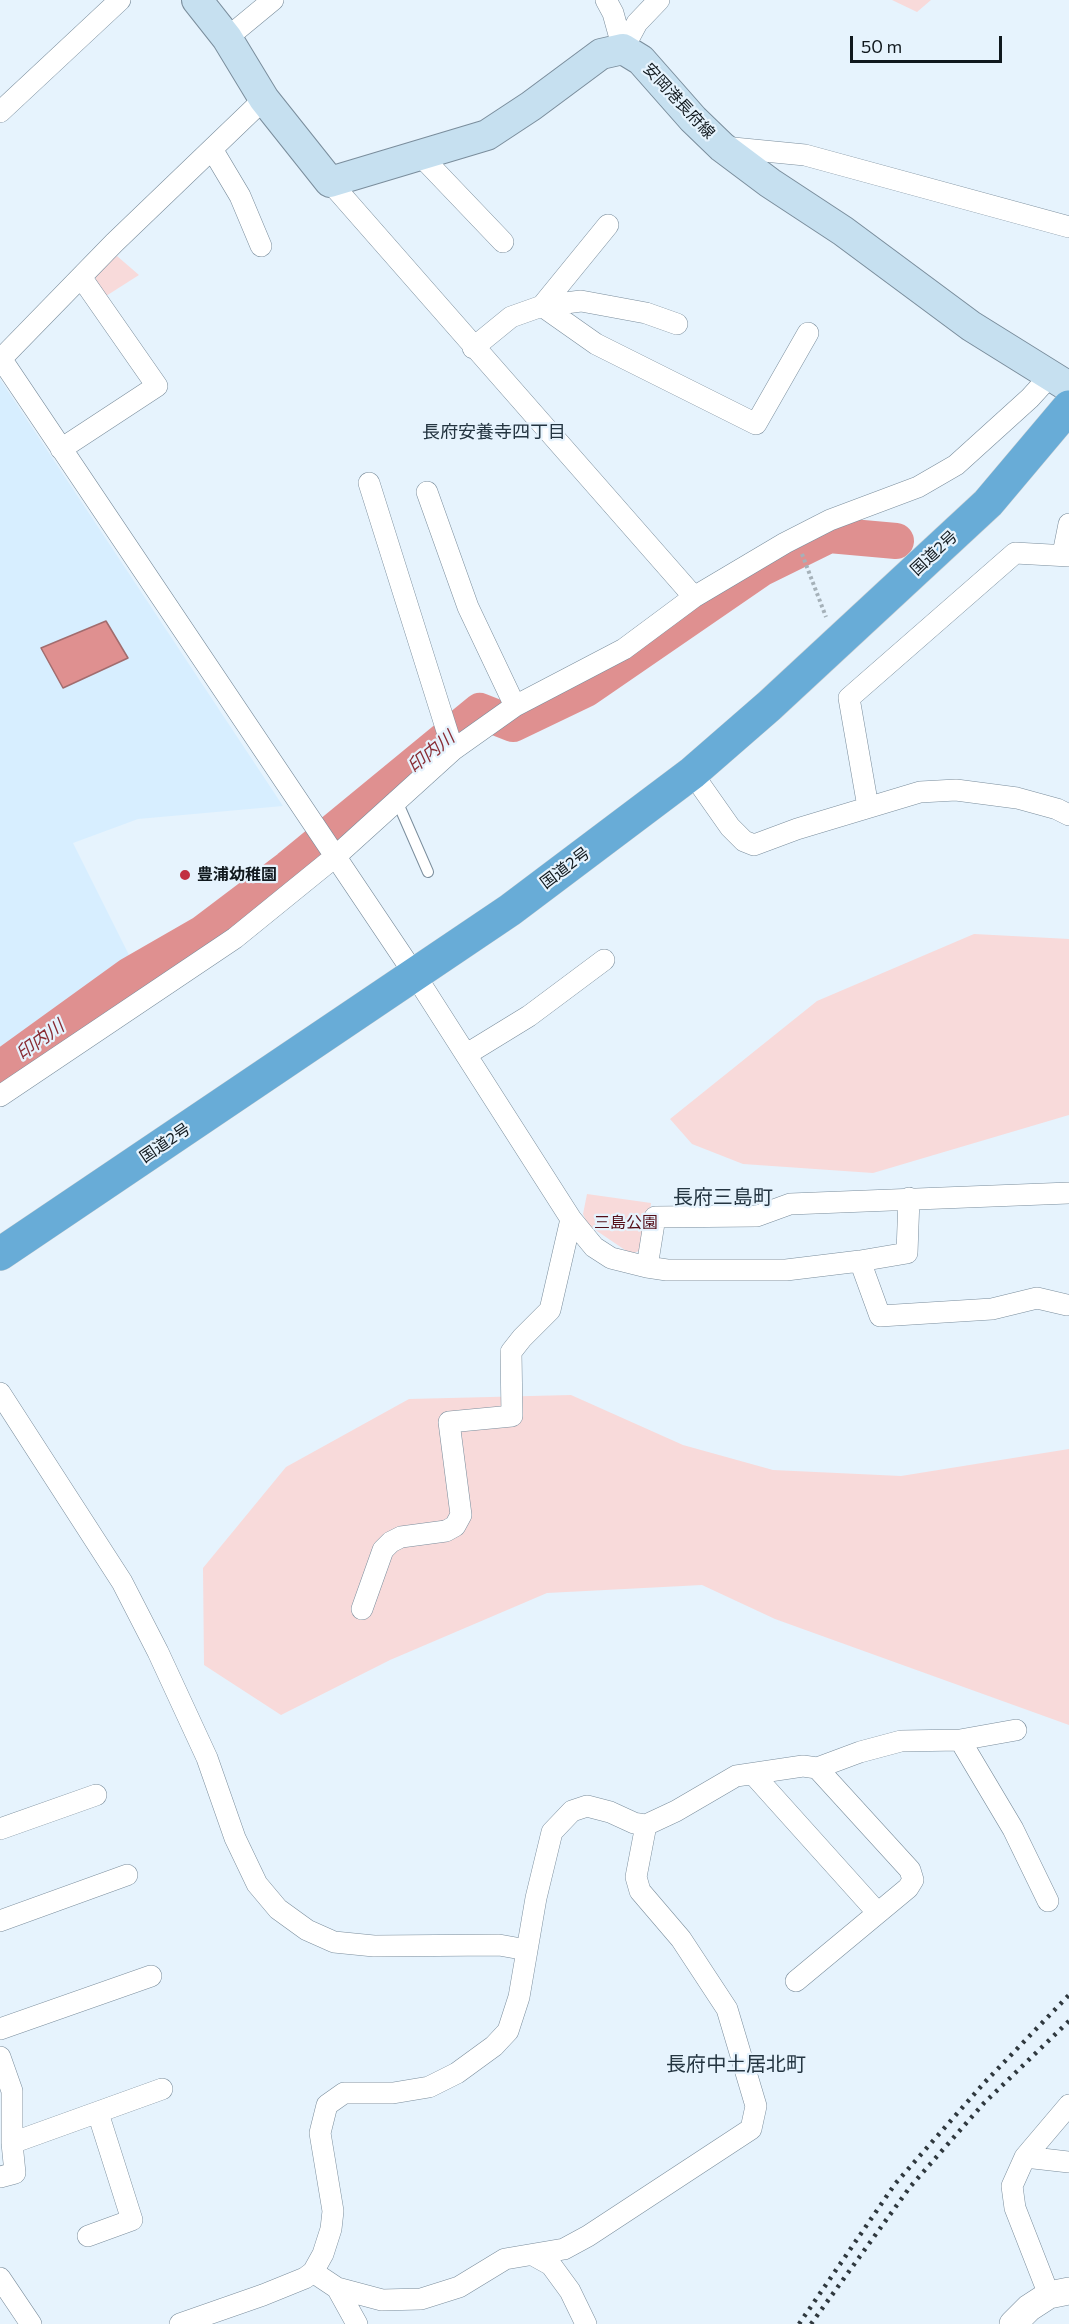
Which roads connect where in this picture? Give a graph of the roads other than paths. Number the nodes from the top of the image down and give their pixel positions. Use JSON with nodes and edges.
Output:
{"nodes":[{"id":1,"x":120,"y":0,"type":"edge"},
{"id":2,"x":197,"y":0,"type":"edge"},
{"id":3,"x":273,"y":0,"type":"edge"},
{"id":4,"x":606,"y":0,"type":"edge"},
{"id":5,"x":658,"y":0,"type":"edge"},
{"id":6,"x":227,"y":38,"type":"junction"},
{"id":7,"x":624,"y":50,"type":"junction"},
{"id":8,"x":264,"y":99,"type":"junction"},
{"id":9,"x":0,"y":112,"type":"edge"},
{"id":10,"x":722,"y":147,"type":"junction"},
{"id":11,"x":212,"y":148,"type":"junction"},
{"id":12,"x":419,"y":154,"type":"junction"},
{"id":13,"x":330,"y":182,"type":"junction"},
{"id":14,"x":608,"y":225,"type":"dead end"},
{"id":15,"x":1069,"y":227,"type":"edge"},
{"id":16,"x":503,"y":242,"type":"dead end"},
{"id":17,"x":261,"y":246,"type":"dead end"},
{"id":18,"x":81,"y":277,"type":"junction"},
{"id":19,"x":542,"y":306,"type":"junction"},
{"id":20,"x":677,"y":324,"type":"dead end"},
{"id":21,"x":808,"y":333,"type":"dead end"},
{"id":22,"x":473,"y":348,"type":"junction"},
{"id":23,"x":1,"y":359,"type":"edge"},
{"id":24,"x":1060,"y":382,"type":"edge"},
{"id":25,"x":1069,"y":407,"type":"edge"},
{"id":26,"x":61,"y":449,"type":"junction"},
{"id":27,"x":369,"y":483,"type":"dead end"},
{"id":28,"x":427,"y":492,"type":"dead end"},
{"id":29,"x":1066,"y":545,"type":"edge"},
{"id":30,"x":694,"y":597,"type":"junction"},
{"id":31,"x":503,"y":715,"type":"junction"},
{"id":32,"x":450,"y":741,"type":"junction"},
{"id":33,"x":692,"y":774,"type":"junction"},
{"id":34,"x":397,"y":801,"type":"junction"},
{"id":35,"x":1065,"y":806,"type":"edge"},
{"id":36,"x":868,"y":807,"type":"junction"},
{"id":37,"x":331,"y":849,"type":"junction"},
{"id":38,"x":428,"y":873,"type":"dead end"},
{"id":39,"x":604,"y":960,"type":"dead end"},
{"id":40,"x":415,"y":975,"type":"junction"},
{"id":41,"x":467,"y":1054,"type":"junction"},
{"id":42,"x":0,"y":1096,"type":"edge"},
{"id":43,"x":1069,"y":1193,"type":"edge"},
{"id":44,"x":909,"y":1198,"type":"junction"},
{"id":45,"x":571,"y":1219,"type":"junction"},
{"id":46,"x":0,"y":1254,"type":"edge"},
{"id":47,"x":860,"y":1261,"type":"junction"},
{"id":48,"x":647,"y":1267,"type":"junction"},
{"id":49,"x":1067,"y":1305,"type":"dead end"},
{"id":50,"x":0,"y":1393,"type":"edge"},
{"id":51,"x":362,"y":1609,"type":"dead end"},
{"id":52,"x":1016,"y":1730,"type":"dead end"},
{"id":53,"x":960,"y":1740,"type":"junction"},
{"id":54,"x":817,"y":1768,"type":"junction"},
{"id":55,"x":753,"y":1774,"type":"junction"},
{"id":56,"x":96,"y":1795,"type":"dead end"},
{"id":57,"x":646,"y":1825,"type":"junction"},
{"id":58,"x":0,"y":1829,"type":"edge"},
{"id":59,"x":127,"y":1875,"type":"dead end"},
{"id":60,"x":1048,"y":1901,"type":"dead end"},
{"id":61,"x":877,"y":1912,"type":"junction"},
{"id":62,"x":0,"y":1921,"type":"edge"},
{"id":63,"x":527,"y":1950,"type":"junction"},
{"id":64,"x":151,"y":1976,"type":"dead end"},
{"id":65,"x":796,"y":1981,"type":"dead end"},
{"id":66,"x":0,"y":2029,"type":"edge"},
{"id":67,"x":0,"y":2057,"type":"edge"},
{"id":68,"x":162,"y":2089,"type":"dead end"},
{"id":69,"x":1069,"y":2105,"type":"edge"},
{"id":70,"x":98,"y":2113,"type":"junction"},
{"id":71,"x":12,"y":2143,"type":"junction"},
{"id":72,"x":1025,"y":2157,"type":"junction"},
{"id":73,"x":1069,"y":2162,"type":"edge"},
{"id":74,"x":0,"y":2177,"type":"edge"},
{"id":75,"x":88,"y":2236,"type":"dead end"},
{"id":76,"x":533,"y":2254,"type":"junction"},
{"id":77,"x":313,"y":2272,"type":"junction"},
{"id":78,"x":0,"y":2277,"type":"edge"},
{"id":79,"x":337,"y":2288,"type":"junction"},
{"id":80,"x":1059,"y":2293,"type":"edge"},
{"id":81,"x":30,"y":2324,"type":"edge"},
{"id":82,"x":180,"y":2324,"type":"edge"},
{"id":83,"x":357,"y":2324,"type":"edge"},
{"id":84,"x":586,"y":2324,"type":"edge"},
{"id":85,"x":1013,"y":2324,"type":"edge"}],
"edges":[{"from":1,"to":9,"type":"street"},
{"from":2,"to":6,"type":"main road"},
{"from":3,"to":6,"type":"street"},
{"from":4,"to":7,"type":"street"},
{"from":5,"to":7,"type":"street"},
{"from":6,"to":8,"type":"main road"},
{"from":7,"to":10,"type":"main road","name":"安岡港長府線"},
{"from":7,"to":12,"type":"main road"},
{"from":8,"to":11,"type":"street"},
{"from":8,"to":13,"type":"main road"},
{"from":10,"to":15,"type":"street"},
{"from":10,"to":24,"type":"main road","name":"安岡港長府線"},
{"from":11,"to":17,"type":"street"},
{"from":11,"to":18,"type":"street"},
{"from":12,"to":13,"type":"main road"},
{"from":12,"to":16,"type":"street"},
{"from":13,"to":22,"type":"street"},
{"from":14,"to":19,"type":"street"},
{"from":18,"to":23,"type":"street"},
{"from":18,"to":26,"type":"street"},
{"from":19,"to":20,"type":"street"},
{"from":19,"to":21,"type":"street"},
{"from":19,"to":22,"type":"street"},
{"from":22,"to":30,"type":"street"},
{"from":23,"to":26,"type":"street"},
{"from":24,"to":30,"type":"street"},
{"from":25,"to":33,"type":"highway","name":"国道2号"},
{"from":26,"to":37,"type":"street"},
{"from":27,"to":32,"type":"street"},
{"from":28,"to":31,"type":"street"},
{"from":29,"to":36,"type":"street"},
{"from":30,"to":31,"type":"street"},
{"from":31,"to":32,"type":"street"},
{"from":32,"to":34,"type":"street"},
{"from":33,"to":36,"type":"street"},
{"from":33,"to":40,"type":"highway","name":"国道2号"},
{"from":34,"to":37,"type":"street"},
{"from":34,"to":38,"type":"lane"},
{"from":35,"to":36,"type":"street"},
{"from":37,"to":40,"type":"street"},
{"from":37,"to":42,"type":"street"},
{"from":39,"to":41,"type":"street"},
{"from":40,"to":41,"type":"street"},
{"from":40,"to":46,"type":"highway","name":"国道2号"},
{"from":41,"to":45,"type":"street"},
{"from":43,"to":44,"type":"street"},
{"from":44,"to":47,"type":"street"},
{"from":44,"to":48,"type":"street"},
{"from":45,"to":48,"type":"street"},
{"from":45,"to":51,"type":"street"},
{"from":47,"to":48,"type":"street"},
{"from":47,"to":49,"type":"street"},
{"from":50,"to":63,"type":"street"},
{"from":52,"to":53,"type":"street"},
{"from":53,"to":54,"type":"street"},
{"from":53,"to":60,"type":"street"},
{"from":54,"to":55,"type":"street"},
{"from":54,"to":61,"type":"street"},
{"from":55,"to":57,"type":"street"},
{"from":55,"to":61,"type":"street"},
{"from":56,"to":58,"type":"street"},
{"from":57,"to":63,"type":"street"},
{"from":57,"to":76,"type":"street"},
{"from":59,"to":62,"type":"street"},
{"from":61,"to":65,"type":"street"},
{"from":63,"to":77,"type":"street"},
{"from":64,"to":66,"type":"street"},
{"from":67,"to":71,"type":"street"},
{"from":68,"to":70,"type":"street"},
{"from":69,"to":72,"type":"street"},
{"from":70,"to":71,"type":"street"},
{"from":70,"to":75,"type":"street"},
{"from":71,"to":74,"type":"street"},
{"from":72,"to":73,"type":"street"},
{"from":72,"to":80,"type":"street"},
{"from":76,"to":79,"type":"street"},
{"from":76,"to":84,"type":"street"},
{"from":77,"to":79,"type":"street"},
{"from":77,"to":82,"type":"street"},
{"from":78,"to":81,"type":"street"},
{"from":79,"to":83,"type":"street"},
{"from":80,"to":85,"type":"street"}]}
